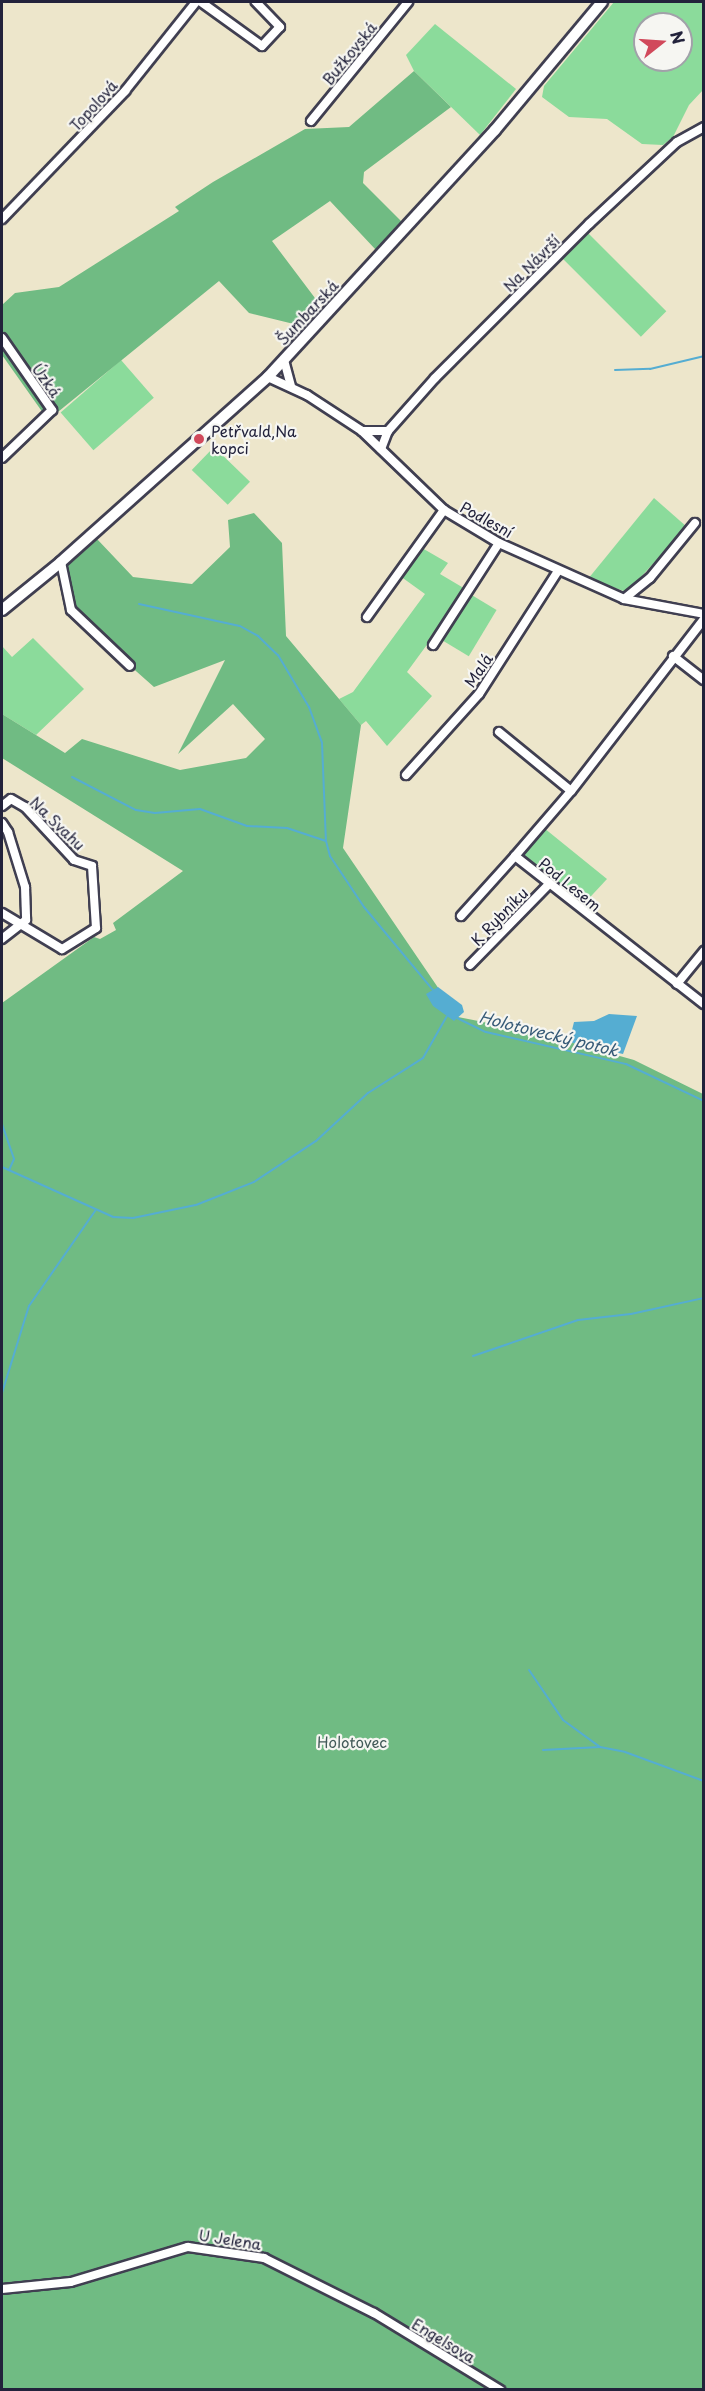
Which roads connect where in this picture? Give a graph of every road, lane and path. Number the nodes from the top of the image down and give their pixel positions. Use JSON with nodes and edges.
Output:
{"nodes":[{"id":1,"x":196,"y":2,"type":"edge"},
{"id":2,"x":201,"y":2,"type":"edge"},
{"id":3,"x":256,"y":2,"type":"edge"},
{"id":4,"x":408,"y":2,"type":"edge"},
{"id":5,"x":602,"y":2,"type":"edge"},
{"id":6,"x":311,"y":121,"type":"dead end"},
{"id":7,"x":704,"y":127,"type":"edge"},
{"id":8,"x":2,"y":219,"type":"edge"},
{"id":9,"x":2,"y":338,"type":"edge"},
{"id":10,"x":284,"y":360,"type":"junction"},
{"id":11,"x":268,"y":377,"type":"junction"},
{"id":12,"x":291,"y":386,"type":"junction"},
{"id":13,"x":362,"y":431,"type":"junction"},
{"id":14,"x":388,"y":431,"type":"junction"},
{"id":15,"x":381,"y":449,"type":"junction"},
{"id":16,"x":2,"y":458,"type":"edge"},
{"id":17,"x":444,"y":510,"type":"junction"},
{"id":18,"x":695,"y":523,"type":"dead end"},
{"id":19,"x":498,"y":543,"type":"junction"},
{"id":20,"x":61,"y":562,"type":"junction"},
{"id":21,"x":558,"y":571,"type":"junction"},
{"id":22,"x":624,"y":599,"type":"junction"},
{"id":23,"x":2,"y":610,"type":"edge"},
{"id":24,"x":367,"y":617,"type":"dead end"},
{"id":25,"x":704,"y":617,"type":"edge"},
{"id":26,"x":433,"y":645,"type":"dead end"},
{"id":27,"x":674,"y":657,"type":"junction"},
{"id":28,"x":130,"y":666,"type":"dead end"},
{"id":29,"x":704,"y":680,"type":"edge"},
{"id":30,"x":499,"y":732,"type":"dead end"},
{"id":31,"x":406,"y":775,"type":"dead end"},
{"id":32,"x":571,"y":791,"type":"junction"},
{"id":33,"x":2,"y":806,"type":"edge"},
{"id":34,"x":2,"y":823,"type":"edge"},
{"id":35,"x":515,"y":856,"type":"junction"},
{"id":36,"x":548,"y":885,"type":"junction"},
{"id":37,"x":2,"y":913,"type":"edge"},
{"id":38,"x":461,"y":916,"type":"dead end"},
{"id":39,"x":20,"y":924,"type":"junction"},
{"id":40,"x":2,"y":939,"type":"edge"},
{"id":41,"x":704,"y":951,"type":"edge"},
{"id":42,"x":470,"y":965,"type":"dead end"},
{"id":43,"x":677,"y":984,"type":"junction"},
{"id":44,"x":704,"y":1004,"type":"edge"},
{"id":45,"x":2,"y":2289,"type":"edge"},
{"id":46,"x":374,"y":2313,"type":"joint"},
{"id":47,"x":501,"y":2390,"type":"edge"}],
"edges":[{"from":1,"to":8,"type":"street","name":"Topolová"},
{"from":2,"to":3,"type":"street"},
{"from":4,"to":6,"type":"street","name":"Bužkovská"},
{"from":5,"to":10,"type":"street","name":"Šumbarská"},
{"from":7,"to":14,"type":"street","name":"Na Návrší"},
{"from":9,"to":16,"type":"street","name":"Úzká"},
{"from":10,"to":11,"type":"street","name":"Šumbarská"},
{"from":10,"to":12,"type":"street"},
{"from":11,"to":12,"type":"street","name":"Podlesní"},
{"from":11,"to":20,"type":"street","name":"Šumbarská"},
{"from":12,"to":13,"type":"street","name":"Podlesní"},
{"from":13,"to":14,"type":"street"},
{"from":13,"to":15,"type":"street","name":"Podlesní"},
{"from":14,"to":15,"type":"street","name":"Na Návrší"},
{"from":15,"to":17,"type":"street","name":"Podlesní"},
{"from":17,"to":19,"type":"street","name":"Podlesní"},
{"from":17,"to":24,"type":"street"},
{"from":18,"to":22,"type":"street"},
{"from":19,"to":21,"type":"street","name":"Podlesní"},
{"from":19,"to":26,"type":"street"},
{"from":20,"to":23,"type":"street","name":"Šumbarská"},
{"from":20,"to":28,"type":"street"},
{"from":21,"to":22,"type":"street","name":"Podlesní"},
{"from":21,"to":31,"type":"street","name":"Malá"},
{"from":22,"to":25,"type":"street","name":"Podlesní"},
{"from":25,"to":27,"type":"street","name":"Pod Lesem"},
{"from":27,"to":29,"type":"street"},
{"from":27,"to":32,"type":"street","name":"Pod Lesem"},
{"from":30,"to":32,"type":"street"},
{"from":32,"to":35,"type":"street","name":"Pod Lesem"},
{"from":33,"to":39,"type":"street","name":"Na Svahu"},
{"from":34,"to":39,"type":"street"},
{"from":35,"to":36,"type":"street","name":"Pod Lesem"},
{"from":35,"to":38,"type":"street"},
{"from":36,"to":42,"type":"street","name":"K Rybníku"},
{"from":36,"to":43,"type":"street","name":"Pod Lesem"},
{"from":37,"to":39,"type":"street","name":"Na Svahu"},
{"from":39,"to":40,"type":"street"},
{"from":41,"to":43,"type":"street"},
{"from":43,"to":44,"type":"street","name":"Pod Lesem"},
{"from":45,"to":46,"type":"street","name":"U Jelena"},
{"from":46,"to":47,"type":"street","name":"Engelsova"}]}
